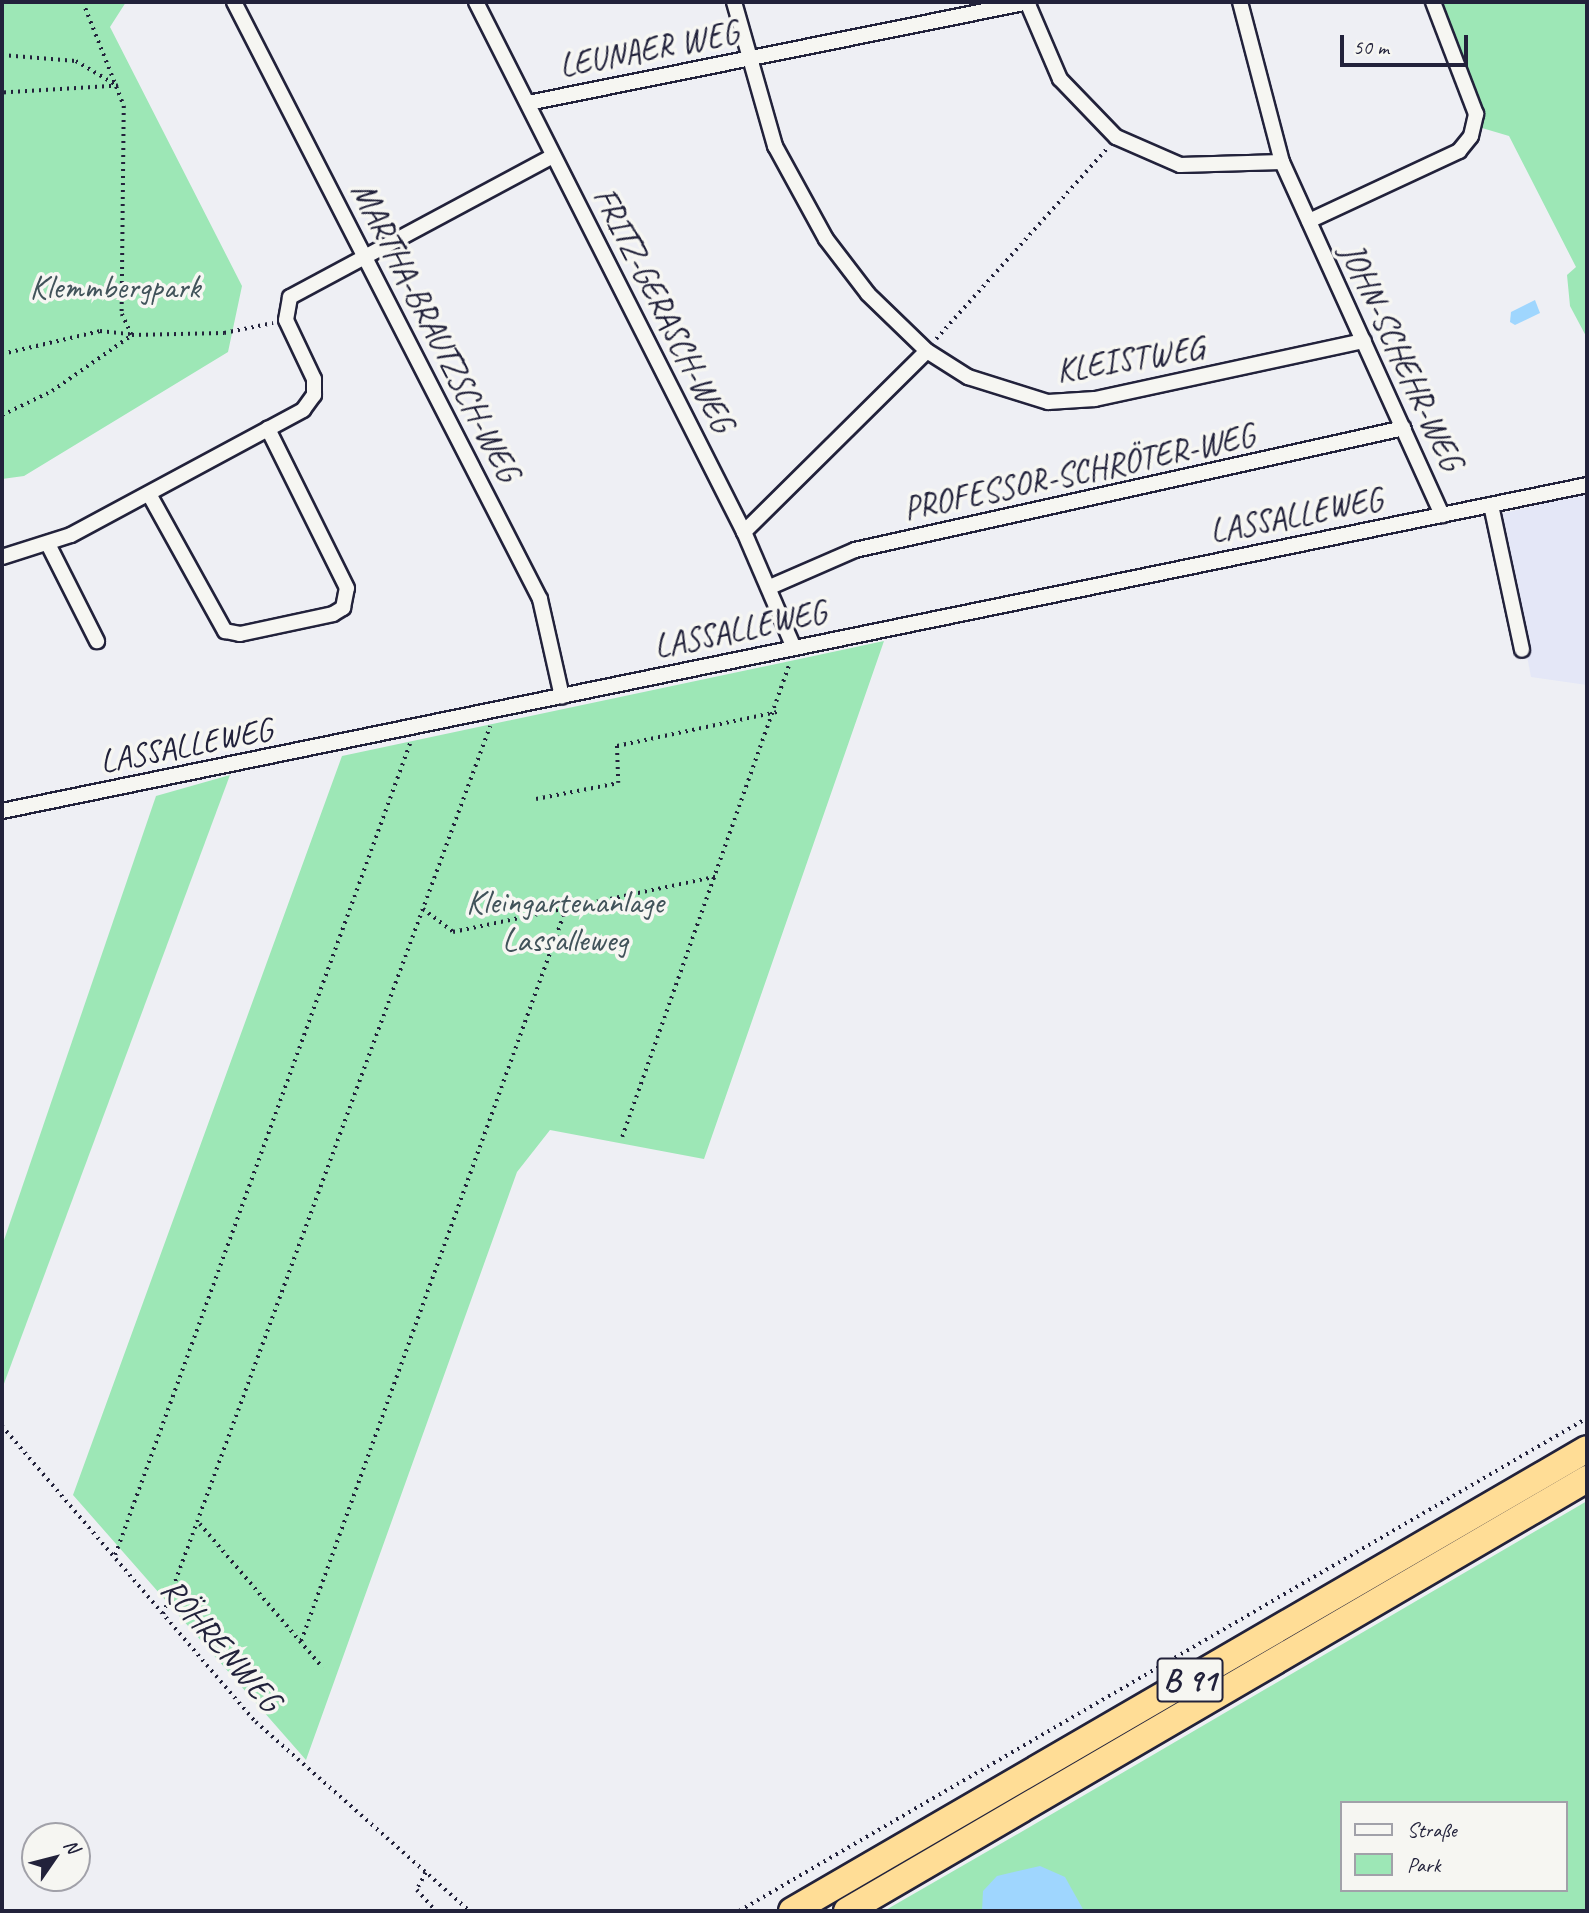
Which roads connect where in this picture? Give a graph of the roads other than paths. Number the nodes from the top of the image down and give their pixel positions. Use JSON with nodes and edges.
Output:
{"nodes":[{"id":1,"x":234,"y":2,"type":"edge"},
{"id":2,"x":476,"y":2,"type":"edge"},
{"id":3,"x":734,"y":2,"type":"edge"},
{"id":4,"x":1027,"y":2,"type":"edge"},
{"id":5,"x":1240,"y":2,"type":"edge"},
{"id":6,"x":1433,"y":2,"type":"edge"},
{"id":7,"x":748,"y":58,"type":"junction"},
{"id":8,"x":528,"y":103,"type":"junction"},
{"id":9,"x":553,"y":156,"type":"junction"},
{"id":10,"x":1282,"y":162,"type":"junction"},
{"id":11,"x":1309,"y":221,"type":"junction"},
{"id":12,"x":367,"y":261,"type":"junction"},
{"id":13,"x":1364,"y":341,"type":"junction"},
{"id":14,"x":926,"y":350,"type":"junction"},
{"id":15,"x":1404,"y":428,"type":"junction"},
{"id":16,"x":268,"y":429,"type":"junction"},
{"id":17,"x":1587,"y":485,"type":"edge"},
{"id":18,"x":149,"y":494,"type":"junction"},
{"id":19,"x":1491,"y":505,"type":"junction"},
{"id":20,"x":1442,"y":516,"type":"junction"},
{"id":21,"x":744,"y":532,"type":"junction"},
{"id":22,"x":48,"y":544,"type":"junction"},
{"id":23,"x":2,"y":557,"type":"edge"},
{"id":24,"x":770,"y":587,"type":"junction"},
{"id":25,"x":97,"y":641,"type":"dead end"},
{"id":26,"x":793,"y":646,"type":"junction"},
{"id":27,"x":1522,"y":650,"type":"dead end"},
{"id":28,"x":562,"y":697,"type":"junction"},
{"id":29,"x":2,"y":811,"type":"edge"},
{"id":30,"x":1587,"y":1449,"type":"edge"},
{"id":31,"x":1587,"y":1479,"type":"edge"},
{"id":32,"x":792,"y":1911,"type":"edge"},
{"id":33,"x":847,"y":1911,"type":"edge"}],
"edges":[{"from":1,"to":12,"type":"street","name":"MARTHA-BRAUTZSCH-WEG"},
{"from":2,"to":8,"type":"street","name":"FRITZ-GERASCH-WEG"},
{"from":3,"to":7,"type":"street","name":"KLEISTWEG"},
{"from":4,"to":7,"type":"street","name":"LEUNAER WEG"},
{"from":4,"to":10,"type":"street"},
{"from":5,"to":10,"type":"street","name":"JOHN-SCHEHR-WEG"},
{"from":6,"to":11,"type":"street","name":"JOHN-SCHEHR-WEG"},
{"from":7,"to":8,"type":"street","name":"LEUNAER WEG"},
{"from":7,"to":14,"type":"street","name":"KLEISTWEG"},
{"from":8,"to":9,"type":"street","name":"FRITZ-GERASCH-WEG"},
{"from":9,"to":12,"type":"street"},
{"from":9,"to":21,"type":"street","name":"FRITZ-GERASCH-WEG"},
{"from":10,"to":11,"type":"street","name":"JOHN-SCHEHR-WEG"},
{"from":11,"to":13,"type":"street","name":"JOHN-SCHEHR-WEG"},
{"from":12,"to":16,"type":"street"},
{"from":12,"to":28,"type":"street","name":"MARTHA-BRAUTZSCH-WEG"},
{"from":13,"to":14,"type":"street","name":"KLEISTWEG"},
{"from":13,"to":15,"type":"street","name":"JOHN-SCHEHR-WEG"},
{"from":14,"to":21,"type":"street"},
{"from":15,"to":20,"type":"street","name":"JOHN-SCHEHR-WEG"},
{"from":15,"to":24,"type":"street","name":"PROFESSOR-SCHRÖTER-WEG"},
{"from":16,"to":18,"type":"street"},
{"from":16,"to":18,"type":"street"},
{"from":17,"to":19,"type":"street","name":"LASSALLEWEG"},
{"from":18,"to":22,"type":"street"},
{"from":19,"to":20,"type":"street","name":"LASSALLEWEG"},
{"from":19,"to":27,"type":"street"},
{"from":20,"to":26,"type":"street","name":"LASSALLEWEG"},
{"from":21,"to":24,"type":"street","name":"FRITZ-GERASCH-WEG"},
{"from":22,"to":23,"type":"street"},
{"from":22,"to":25,"type":"street"},
{"from":24,"to":26,"type":"street","name":"FRITZ-GERASCH-WEG"},
{"from":26,"to":28,"type":"street","name":"LASSALLEWEG"},
{"from":28,"to":29,"type":"street","name":"LASSALLEWEG"},
{"from":30,"to":32,"type":"highway","number":"B 91"},
{"from":31,"to":33,"type":"highway","number":"B 91"}]}
